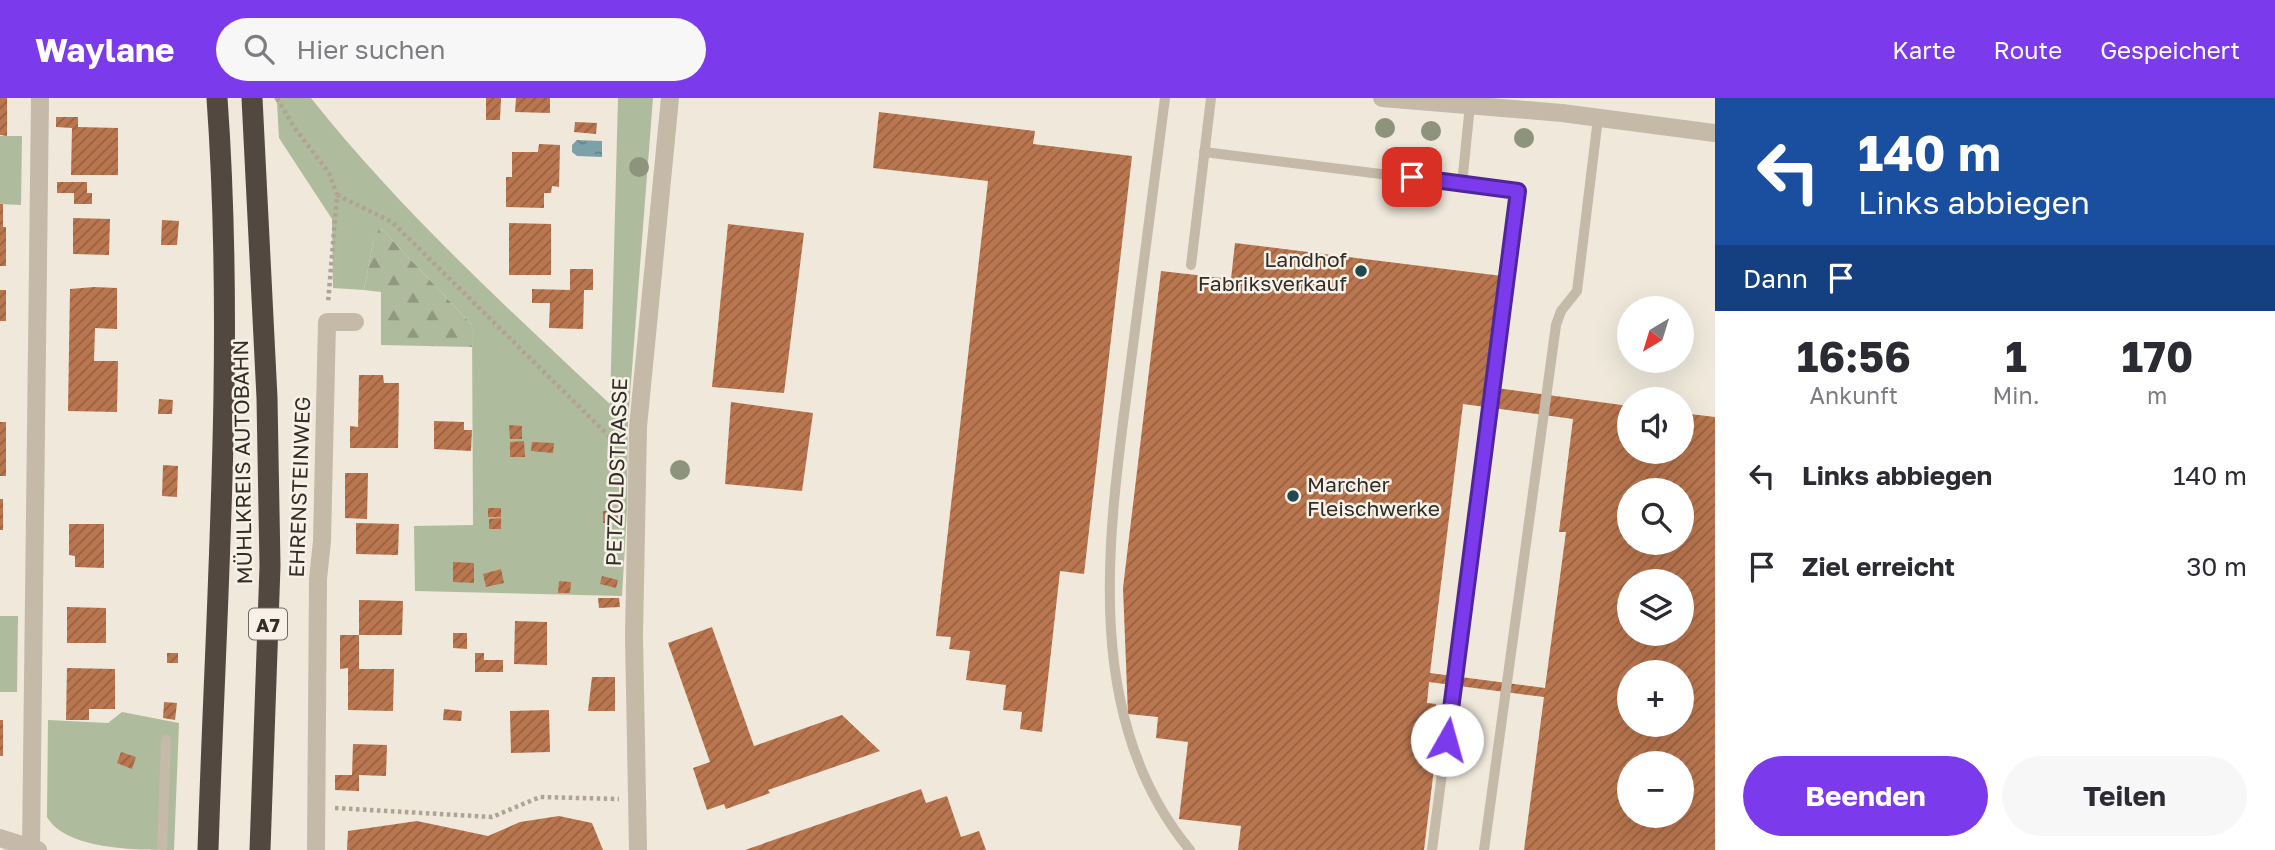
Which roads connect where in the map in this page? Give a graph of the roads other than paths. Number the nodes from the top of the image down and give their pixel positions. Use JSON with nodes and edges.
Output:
{"nodes":[{"id":1,"x":40,"y":98,"type":"edge"},
{"id":2,"x":217,"y":98,"type":"edge"},
{"id":3,"x":251,"y":98,"type":"edge"},
{"id":4,"x":670,"y":98,"type":"edge"},
{"id":5,"x":1165,"y":98,"type":"edge"},
{"id":6,"x":1211,"y":98,"type":"edge"},
{"id":7,"x":1382,"y":98,"type":"edge"},
{"id":8,"x":1502,"y":103,"type":"edge"},
{"id":9,"x":1470,"y":105,"type":"junction"},
{"id":10,"x":1598,"y":118,"type":"junction"},
{"id":11,"x":1715,"y":133,"type":"edge"},
{"id":12,"x":1204,"y":152,"type":"junction"},
{"id":13,"x":1462,"y":184,"type":"junction"},
{"id":14,"x":1191,"y":265,"type":"dead end"},
{"id":15,"x":355,"y":322,"type":"dead end"},
{"id":16,"x":166,"y":740,"type":"dead end"},
{"id":17,"x":0,"y":838,"type":"edge"},
{"id":18,"x":35,"y":849,"type":"edge"},
{"id":19,"x":162,"y":850,"type":"edge"},
{"id":20,"x":208,"y":850,"type":"edge"},
{"id":21,"x":260,"y":850,"type":"edge"},
{"id":22,"x":316,"y":850,"type":"edge"},
{"id":23,"x":638,"y":850,"type":"edge"},
{"id":24,"x":1190,"y":850,"type":"edge"},
{"id":25,"x":1432,"y":850,"type":"edge"},
{"id":26,"x":1483,"y":850,"type":"edge"}],
"edges":[{"from":1,"to":18,"type":"street"},
{"from":2,"to":20,"type":"highway","name":"MÜHLKREIS AUTOBAHN"},
{"from":3,"to":21,"type":"highway","name":"MÜHLKREIS AUTOBAHN","number":"A7"},
{"from":4,"to":23,"type":"street","name":"PETZOLDSTRASSE"},
{"from":5,"to":24,"type":"lane"},
{"from":6,"to":12,"type":"lane"},
{"from":7,"to":9,"type":"street"},
{"from":8,"to":9,"type":"street"},
{"from":8,"to":10,"type":"street"},
{"from":9,"to":13,"type":"lane"},
{"from":10,"to":11,"type":"street"},
{"from":10,"to":26,"type":"lane"},
{"from":12,"to":13,"type":"lane"},
{"from":12,"to":14,"type":"lane"},
{"from":13,"to":25,"type":"lane"},
{"from":15,"to":22,"type":"street","name":"EHRENSTEINWEG"},
{"from":16,"to":19,"type":"lane"},
{"from":17,"to":18,"type":"street"}]}
